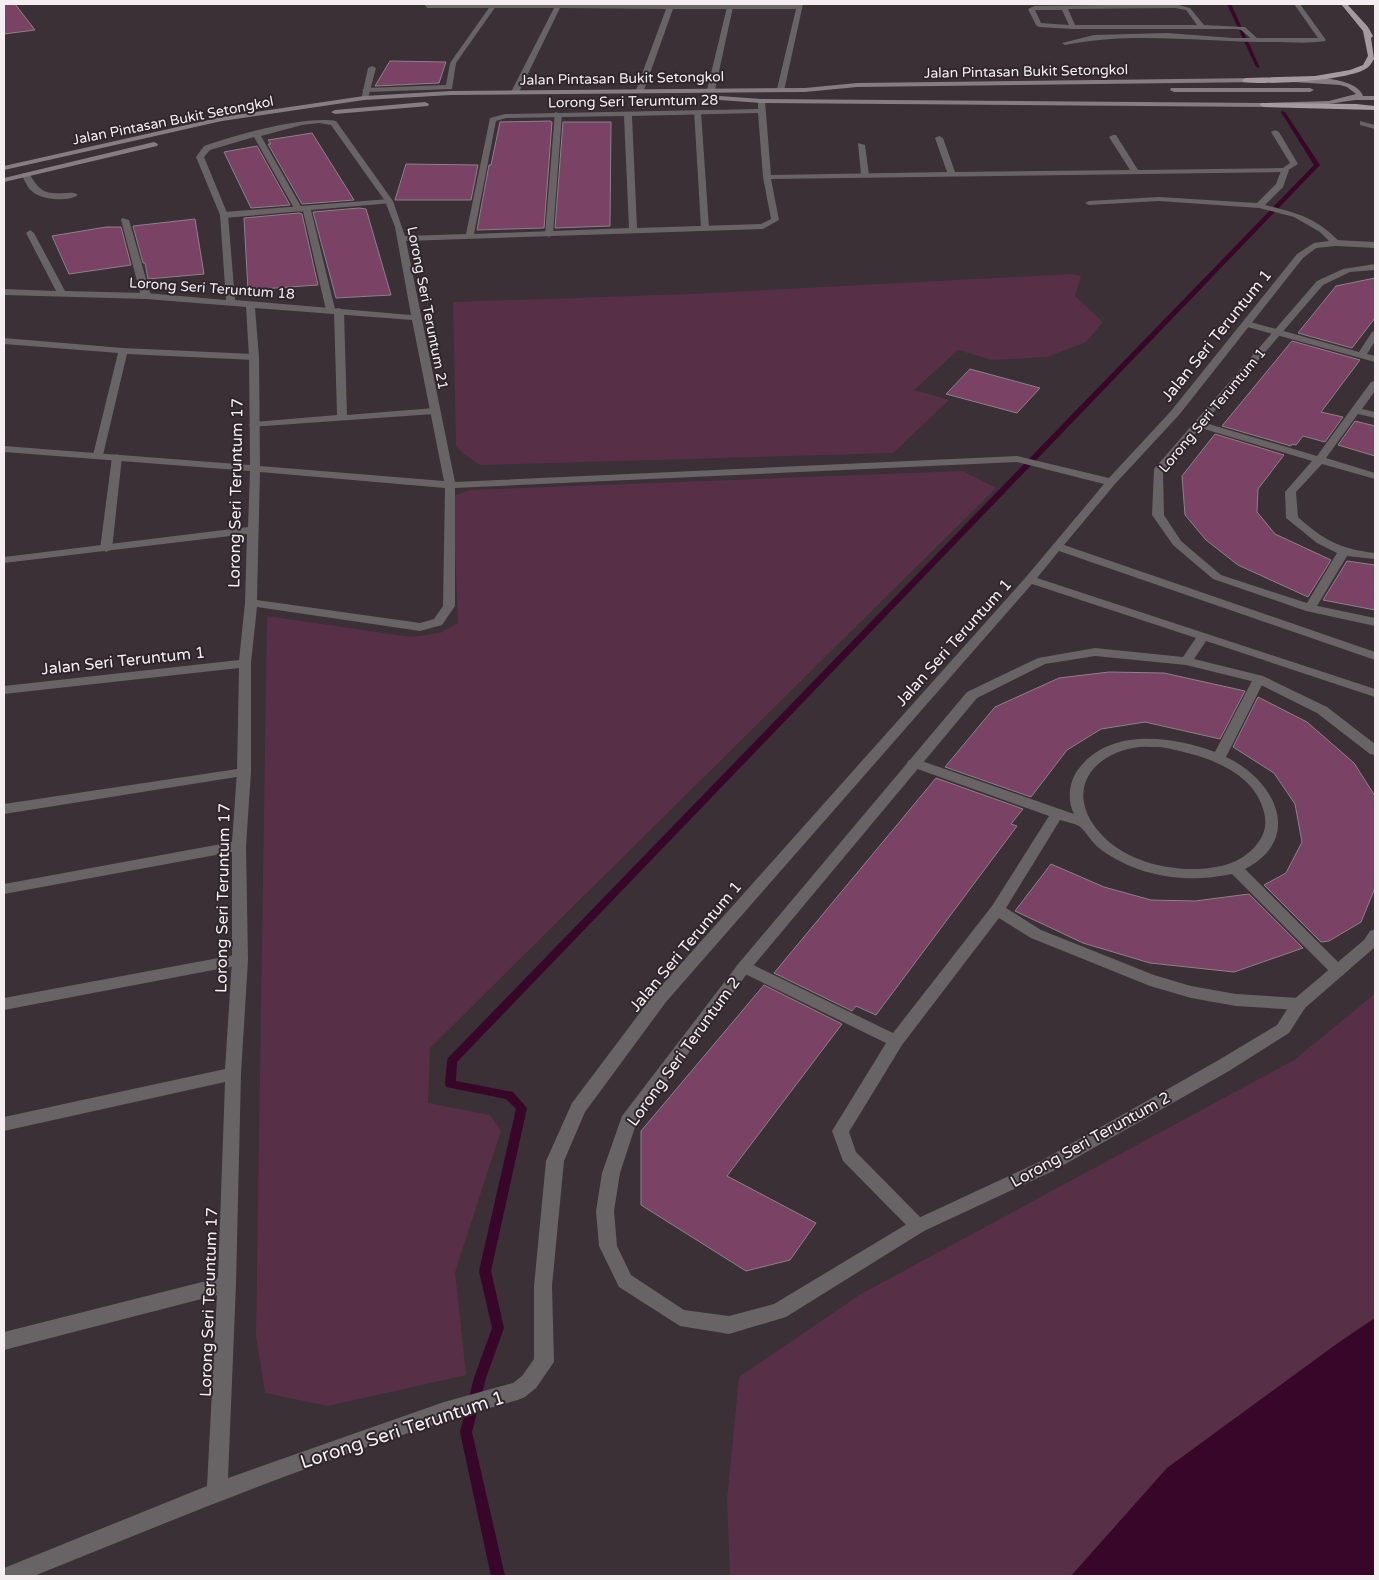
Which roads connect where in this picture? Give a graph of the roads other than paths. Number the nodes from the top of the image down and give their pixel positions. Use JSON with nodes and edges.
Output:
{"nodes":[{"id":1,"x":1297,"y":4,"type":"edge"},
{"id":2,"x":1344,"y":4,"type":"edge"},
{"id":3,"x":427,"y":5,"type":"edge"},
{"id":4,"x":655,"y":5,"type":"edge"},
{"id":5,"x":493,"y":6,"type":"junction"},
{"id":6,"x":558,"y":6,"type":"junction"},
{"id":7,"x":799,"y":6,"type":"edge"},
{"id":8,"x":670,"y":7,"type":"junction"},
{"id":9,"x":730,"y":7,"type":"junction"},
{"id":10,"x":1064,"y":7,"type":"junction"},
{"id":11,"x":1201,"y":26,"type":"junction"},
{"id":12,"x":1073,"y":27,"type":"junction"},
{"id":13,"x":1366,"y":28,"type":"junction"},
{"id":14,"x":1254,"y":40,"type":"junction"},
{"id":15,"x":1065,"y":43,"type":"dead end"},
{"id":16,"x":1375,"y":44,"type":"edge"},
{"id":17,"x":372,"y":68,"type":"dead end"},
{"id":18,"x":1246,"y":80,"type":"junction"},
{"id":19,"x":780,"y":89,"type":"junction"},
{"id":20,"x":1326,"y":89,"type":"dead end"},
{"id":21,"x":1366,"y":89,"type":"dead end"},
{"id":22,"x":366,"y":90,"type":"junction"},
{"id":23,"x":640,"y":90,"type":"junction"},
{"id":24,"x":711,"y":90,"type":"junction"},
{"id":25,"x":805,"y":90,"type":"junction"},
{"id":26,"x":1170,"y":90,"type":"dead end"},
{"id":27,"x":1317,"y":90,"type":"dead end"},
{"id":28,"x":1082,"y":91,"type":"dead end"},
{"id":29,"x":515,"y":92,"type":"junction"},
{"id":30,"x":364,"y":98,"type":"junction"},
{"id":31,"x":720,"y":98,"type":"junction"},
{"id":32,"x":1375,"y":98,"type":"edge"},
{"id":33,"x":761,"y":101,"type":"junction"},
{"id":34,"x":481,"y":102,"type":"dead end"},
{"id":35,"x":434,"y":103,"type":"dead end"},
{"id":36,"x":1264,"y":106,"type":"junction"},
{"id":37,"x":1375,"y":108,"type":"edge"},
{"id":38,"x":762,"y":111,"type":"junction"},
{"id":39,"x":331,"y":112,"type":"dead end"},
{"id":40,"x":697,"y":112,"type":"junction"},
{"id":41,"x":628,"y":113,"type":"junction"},
{"id":42,"x":321,"y":114,"type":"dead end"},
{"id":43,"x":558,"y":114,"type":"junction"},
{"id":44,"x":1363,"y":123,"type":"dead end"},
{"id":45,"x":245,"y":124,"type":"dead end"},
{"id":46,"x":1375,"y":127,"type":"edge"},
{"id":47,"x":218,"y":129,"type":"dead end"},
{"id":48,"x":1275,"y":132,"type":"dead end"},
{"id":49,"x":256,"y":134,"type":"junction"},
{"id":50,"x":1113,"y":137,"type":"dead end"},
{"id":51,"x":940,"y":138,"type":"dead end"},
{"id":52,"x":168,"y":140,"type":"dead end"},
{"id":53,"x":158,"y":142,"type":"dead end"},
{"id":54,"x":861,"y":145,"type":"dead end"},
{"id":55,"x":36,"y":160,"type":"junction"},
{"id":56,"x":4,"y":168,"type":"edge"},
{"id":57,"x":56,"y":168,"type":"junction"},
{"id":58,"x":1285,"y":170,"type":"junction"},
{"id":59,"x":1135,"y":171,"type":"junction"},
{"id":60,"x":952,"y":174,"type":"junction"},
{"id":61,"x":26,"y":175,"type":"junction"},
{"id":62,"x":865,"y":175,"type":"junction"},
{"id":63,"x":767,"y":177,"type":"junction"},
{"id":64,"x":4,"y":180,"type":"edge"},
{"id":65,"x":74,"y":195,"type":"dead end"},
{"id":66,"x":389,"y":201,"type":"junction"},
{"id":67,"x":1089,"y":203,"type":"dead end"},
{"id":68,"x":1259,"y":206,"type":"junction"},
{"id":69,"x":303,"y":209,"type":"junction"},
{"id":70,"x":224,"y":215,"type":"junction"},
{"id":71,"x":125,"y":220,"type":"dead end"},
{"id":72,"x":705,"y":228,"type":"junction"},
{"id":73,"x":633,"y":231,"type":"junction"},
{"id":74,"x":30,"y":233,"type":"dead end"},
{"id":75,"x":549,"y":234,"type":"junction"},
{"id":76,"x":469,"y":238,"type":"junction"},
{"id":77,"x":402,"y":239,"type":"junction"},
{"id":78,"x":1336,"y":243,"type":"junction"},
{"id":79,"x":1375,"y":245,"type":"edge"},
{"id":80,"x":1375,"y":267,"type":"edge"},
{"id":81,"x":4,"y":292,"type":"edge"},
{"id":82,"x":62,"y":294,"type":"junction"},
{"id":83,"x":146,"y":296,"type":"junction"},
{"id":84,"x":231,"y":303,"type":"junction"},
{"id":85,"x":250,"y":304,"type":"junction"},
{"id":86,"x":335,"y":311,"type":"junction"},
{"id":87,"x":417,"y":318,"type":"junction"},
{"id":88,"x":1247,"y":324,"type":"junction"},
{"id":89,"x":1278,"y":332,"type":"junction"},
{"id":90,"x":1375,"y":334,"type":"edge"},
{"id":91,"x":4,"y":341,"type":"edge"},
{"id":92,"x":122,"y":351,"type":"junction"},
{"id":93,"x":1362,"y":355,"type":"junction"},
{"id":94,"x":254,"y":357,"type":"junction"},
{"id":95,"x":1375,"y":359,"type":"edge"},
{"id":96,"x":1375,"y":384,"type":"edge"},
{"id":97,"x":1354,"y":410,"type":"junction"},
{"id":98,"x":434,"y":411,"type":"junction"},
{"id":99,"x":1375,"y":416,"type":"edge"},
{"id":100,"x":342,"y":418,"type":"junction"},
{"id":101,"x":1198,"y":424,"type":"junction"},
{"id":102,"x":254,"y":425,"type":"junction"},
{"id":103,"x":4,"y":449,"type":"edge"},
{"id":104,"x":98,"y":455,"type":"junction"},
{"id":105,"x":117,"y":456,"type":"junction"},
{"id":106,"x":1319,"y":460,"type":"junction"},
{"id":107,"x":255,"y":468,"type":"junction"},
{"id":108,"x":1375,"y":476,"type":"edge"},
{"id":109,"x":1111,"y":482,"type":"junction"},
{"id":110,"x":450,"y":485,"type":"junction"},
{"id":111,"x":252,"y":530,"type":"junction"},
{"id":112,"x":1056,"y":546,"type":"junction"},
{"id":113,"x":106,"y":549,"type":"junction"},
{"id":114,"x":1343,"y":553,"type":"junction"},
{"id":115,"x":1375,"y":556,"type":"edge"},
{"id":116,"x":4,"y":560,"type":"edge"},
{"id":117,"x":1218,"y":576,"type":"junction"},
{"id":118,"x":1030,"y":579,"type":"junction"},
{"id":119,"x":1202,"y":596,"type":"junction"},
{"id":120,"x":251,"y":603,"type":"junction"},
{"id":121,"x":1310,"y":608,"type":"junction"},
{"id":122,"x":1375,"y":622,"type":"edge"},
{"id":123,"x":1202,"y":637,"type":"junction"},
{"id":124,"x":1375,"y":656,"type":"edge"},
{"id":125,"x":1186,"y":661,"type":"junction"},
{"id":126,"x":245,"y":663,"type":"junction"},
{"id":127,"x":1259,"y":679,"type":"junction"},
{"id":128,"x":4,"y":690,"type":"edge"},
{"id":129,"x":1375,"y":693,"type":"edge"},
{"id":130,"x":1375,"y":751,"type":"edge"},
{"id":131,"x":1219,"y":758,"type":"junction"},
{"id":132,"x":914,"y":763,"type":"junction"},
{"id":133,"x":244,"y":772,"type":"junction"},
{"id":134,"x":4,"y":809,"type":"edge"},
{"id":135,"x":1057,"y":814,"type":"junction"},
{"id":136,"x":1084,"y":823,"type":"junction"},
{"id":137,"x":239,"y":846,"type":"junction"},
{"id":138,"x":1235,"y":868,"type":"junction"},
{"id":139,"x":4,"y":889,"type":"edge"},
{"id":140,"x":997,"y":910,"type":"junction"},
{"id":141,"x":1375,"y":934,"type":"edge"},
{"id":142,"x":240,"y":960,"type":"junction"},
{"id":143,"x":744,"y":967,"type":"junction"},
{"id":144,"x":1338,"y":971,"type":"junction"},
{"id":145,"x":4,"y":1004,"type":"edge"},
{"id":146,"x":1299,"y":1004,"type":"junction"},
{"id":147,"x":896,"y":1041,"type":"junction"},
{"id":148,"x":233,"y":1074,"type":"junction"},
{"id":149,"x":578,"y":1108,"type":"joint"},
{"id":150,"x":4,"y":1124,"type":"edge"},
{"id":151,"x":918,"y":1226,"type":"junction"},
{"id":152,"x":227,"y":1284,"type":"junction"},
{"id":153,"x":4,"y":1341,"type":"edge"},
{"id":154,"x":218,"y":1492,"type":"junction"},
{"id":155,"x":8,"y":1576,"type":"edge"}],
"edges":[{"from":1,"to":14,"type":"street"},
{"from":2,"to":13,"type":"highway"},
{"from":3,"to":5,"type":"street"},
{"from":4,"to":6,"type":"street"},
{"from":4,"to":8,"type":"street"},
{"from":5,"to":6,"type":"street"},
{"from":5,"to":22,"type":"street"},
{"from":6,"to":29,"type":"street"},
{"from":7,"to":9,"type":"street"},
{"from":7,"to":19,"type":"street"},
{"from":8,"to":9,"type":"street"},
{"from":8,"to":23,"type":"street"},
{"from":9,"to":24,"type":"street"},
{"from":10,"to":11,"type":"street"},
{"from":10,"to":12,"type":"street"},
{"from":10,"to":12,"type":"street"},
{"from":11,"to":12,"type":"street"},
{"from":11,"to":14,"type":"street"},
{"from":13,"to":16,"type":"highway"},
{"from":13,"to":18,"type":"highway"},
{"from":14,"to":15,"type":"street"},
{"from":17,"to":22,"type":"street"},
{"from":18,"to":25,"type":"main road","name":"Jalan Pintasan Bukit Setongkol"},
{"from":18,"to":36,"type":"main road","name":"Jalan Pintasan Bukit Setongkol"},
{"from":19,"to":24,"type":"main road","name":"Jalan Pintasan Bukit Setongkol"},
{"from":19,"to":25,"type":"main road","name":"Jalan Pintasan Bukit Setongkol"},
{"from":20,"to":21,"type":"main road"},
{"from":22,"to":30,"type":"street"},
{"from":23,"to":24,"type":"main road","name":"Jalan Pintasan Bukit Setongkol"},
{"from":23,"to":29,"type":"main road","name":"Jalan Pintasan Bukit Setongkol"},
{"from":25,"to":28,"type":"main road"},
{"from":26,"to":27,"type":"main road"},
{"from":29,"to":30,"type":"main road","name":"Jalan Pintasan Bukit Setongkol"},
{"from":30,"to":55,"type":"main road","name":"Jalan Pintasan Bukit Setongkol"},
{"from":31,"to":32,"type":"main road","name":"Jalan Pintasan Bukit Setongkol"},
{"from":31,"to":33,"type":"main road","name":"Jalan Pintasan Bukit Setongkol"},
{"from":31,"to":34,"type":"main road","name":"Jalan Pintasan Bukit Setongkol"},
{"from":33,"to":36,"type":"main road","name":"Jalan Pintasan Bukit Setongkol"},
{"from":33,"to":38,"type":"street"},
{"from":35,"to":39,"type":"main road"},
{"from":36,"to":37,"type":"highway"},
{"from":38,"to":40,"type":"street","name":"Lorong Seri Terumtum 28"},
{"from":38,"to":63,"type":"street"},
{"from":40,"to":41,"type":"street","name":"Lorong Seri Terumtum 28"},
{"from":40,"to":72,"type":"street"},
{"from":41,"to":43,"type":"street","name":"Lorong Seri Terumtum 28"},
{"from":41,"to":73,"type":"street"},
{"from":42,"to":45,"type":"main road","name":"Jalan Pintasan Bukit Setongkol"},
{"from":43,"to":75,"type":"street"},
{"from":43,"to":76,"type":"street","name":"Lorong Seri Terumtum 28"},
{"from":44,"to":46,"type":"street"},
{"from":47,"to":52,"type":"main road","name":"Jalan Pintasan Bukit Setongkol"},
{"from":48,"to":58,"type":"street"},
{"from":49,"to":66,"type":"street","name":"Lorong Seri Teruntum 21"},
{"from":49,"to":69,"type":"street"},
{"from":49,"to":70,"type":"street"},
{"from":50,"to":59,"type":"street"},
{"from":51,"to":60,"type":"street"},
{"from":53,"to":57,"type":"main road","name":"Jalan Pintasan Bukit Setongkol"},
{"from":54,"to":62,"type":"street"},
{"from":55,"to":56,"type":"main road","name":"Jalan Pintasan Bukit Setongkol"},
{"from":55,"to":57,"type":"main road"},
{"from":57,"to":61,"type":"main road","name":"Jalan Pintasan Bukit Setongkol"},
{"from":58,"to":59,"type":"street"},
{"from":58,"to":68,"type":"street"},
{"from":59,"to":60,"type":"street"},
{"from":60,"to":62,"type":"street"},
{"from":61,"to":64,"type":"main road","name":"Jalan Pintasan Bukit Setongkol"},
{"from":61,"to":65,"type":"street"},
{"from":62,"to":63,"type":"street"},
{"from":63,"to":72,"type":"street"},
{"from":66,"to":69,"type":"street"},
{"from":66,"to":77,"type":"street","name":"Lorong Seri Teruntum 21"},
{"from":67,"to":68,"type":"street"},
{"from":68,"to":78,"type":"street"},
{"from":69,"to":70,"type":"street"},
{"from":69,"to":86,"type":"street"},
{"from":70,"to":84,"type":"street"},
{"from":71,"to":83,"type":"street"},
{"from":72,"to":73,"type":"street"},
{"from":73,"to":75,"type":"street"},
{"from":74,"to":82,"type":"street"},
{"from":75,"to":76,"type":"street"},
{"from":76,"to":77,"type":"street"},
{"from":77,"to":87,"type":"street","name":"Lorong Seri Teruntum 21"},
{"from":78,"to":79,"type":"street","name":"Jalan Seri Teruntum 1"},
{"from":78,"to":88,"type":"street","name":"Jalan Seri Teruntum 1"},
{"from":80,"to":89,"type":"street","name":"Lorong Seri Teruntum 1"},
{"from":81,"to":82,"type":"street","name":"Lorong Seri Teruntum 18"},
{"from":82,"to":83,"type":"street","name":"Lorong Seri Teruntum 18"},
{"from":83,"to":84,"type":"street","name":"Lorong Seri Teruntum 18"},
{"from":84,"to":85,"type":"street","name":"Lorong Seri Teruntum 18"},
{"from":85,"to":86,"type":"street","name":"Lorong Seri Teruntum 18"},
{"from":85,"to":94,"type":"street","name":"Lorong Seri Teruntum 17"},
{"from":86,"to":87,"type":"street","name":"Lorong Seri Teruntum 18"},
{"from":86,"to":100,"type":"street"},
{"from":87,"to":98,"type":"street","name":"Lorong Seri Teruntum 21"},
{"from":88,"to":89,"type":"street"},
{"from":88,"to":109,"type":"street","name":"Jalan Seri Teruntum 1"},
{"from":89,"to":93,"type":"street"},
{"from":89,"to":101,"type":"street","name":"Lorong Seri Teruntum 1"},
{"from":90,"to":93,"type":"street"},
{"from":91,"to":92,"type":"street"},
{"from":92,"to":94,"type":"street"},
{"from":92,"to":104,"type":"street"},
{"from":93,"to":95,"type":"street"},
{"from":94,"to":102,"type":"street","name":"Lorong Seri Teruntum 17"},
{"from":96,"to":97,"type":"street"},
{"from":97,"to":99,"type":"street"},
{"from":97,"to":106,"type":"street"},
{"from":98,"to":100,"type":"street"},
{"from":98,"to":110,"type":"street","name":"Lorong Seri Teruntum 21"},
{"from":100,"to":102,"type":"street"},
{"from":101,"to":106,"type":"street"},
{"from":101,"to":117,"type":"street","name":"Lorong Seri Teruntum 1"},
{"from":102,"to":107,"type":"street","name":"Lorong Seri Teruntum 17"},
{"from":103,"to":104,"type":"street"},
{"from":104,"to":105,"type":"street"},
{"from":105,"to":107,"type":"street"},
{"from":105,"to":113,"type":"street"},
{"from":106,"to":108,"type":"street"},
{"from":106,"to":114,"type":"street"},
{"from":107,"to":110,"type":"street"},
{"from":107,"to":111,"type":"street","name":"Lorong Seri Teruntum 17"},
{"from":109,"to":110,"type":"street"},
{"from":109,"to":112,"type":"street","name":"Jalan Seri Teruntum 1"},
{"from":110,"to":120,"type":"street","name":"Lorong Seri Teruntum 21"},
{"from":111,"to":113,"type":"street"},
{"from":111,"to":120,"type":"street","name":"Lorong Seri Teruntum 17"},
{"from":112,"to":118,"type":"street","name":"Jalan Seri Teruntum 1"},
{"from":112,"to":119,"type":"street"},
{"from":113,"to":116,"type":"street"},
{"from":114,"to":115,"type":"street"},
{"from":114,"to":121,"type":"street"},
{"from":117,"to":119,"type":"street"},
{"from":117,"to":121,"type":"street","name":"Lorong Seri Teruntum 1"},
{"from":118,"to":123,"type":"street"},
{"from":118,"to":149,"type":"street","name":"Jalan Seri Teruntum 1"},
{"from":119,"to":124,"type":"street"},
{"from":120,"to":126,"type":"street","name":"Lorong Seri Teruntum 17"},
{"from":121,"to":122,"type":"street","name":"Lorong Seri Teruntum 1"},
{"from":123,"to":125,"type":"street"},
{"from":123,"to":129,"type":"street"},
{"from":125,"to":127,"type":"street","name":"Lorong Seri Teruntum 2"},
{"from":125,"to":132,"type":"street","name":"Lorong Seri Teruntum 2"},
{"from":126,"to":128,"type":"street","name":"Jalan Seri Teruntum 1"},
{"from":126,"to":133,"type":"street","name":"Lorong Seri Teruntum 17"},
{"from":127,"to":130,"type":"street","name":"Lorong Seri Teruntum 2"},
{"from":127,"to":131,"type":"street"},
{"from":131,"to":136,"type":"street"},
{"from":131,"to":138,"type":"street"},
{"from":132,"to":135,"type":"street"},
{"from":132,"to":143,"type":"street","name":"Lorong Seri Teruntum 2"},
{"from":133,"to":134,"type":"street"},
{"from":133,"to":137,"type":"street","name":"Lorong Seri Teruntum 17"},
{"from":135,"to":136,"type":"street"},
{"from":135,"to":140,"type":"street"},
{"from":136,"to":138,"type":"street"},
{"from":137,"to":139,"type":"street"},
{"from":137,"to":142,"type":"street","name":"Lorong Seri Teruntum 17"},
{"from":138,"to":144,"type":"street"},
{"from":140,"to":146,"type":"street"},
{"from":140,"to":147,"type":"street"},
{"from":141,"to":144,"type":"street","name":"Lorong Seri Teruntum 2"},
{"from":142,"to":145,"type":"street"},
{"from":142,"to":148,"type":"street","name":"Lorong Seri Teruntum 17"},
{"from":143,"to":147,"type":"street"},
{"from":143,"to":151,"type":"street","name":"Lorong Seri Teruntum 2"},
{"from":144,"to":146,"type":"street","name":"Lorong Seri Teruntum 2"},
{"from":146,"to":151,"type":"street","name":"Lorong Seri Teruntum 2"},
{"from":147,"to":151,"type":"street"},
{"from":148,"to":150,"type":"street"},
{"from":148,"to":152,"type":"street","name":"Lorong Seri Teruntum 17"},
{"from":149,"to":154,"type":"street","name":"Lorong Seri Teruntum 1"},
{"from":152,"to":153,"type":"street"},
{"from":152,"to":154,"type":"street","name":"Lorong Seri Teruntum 17"},
{"from":154,"to":155,"type":"street","name":"Lorong Seri Teruntum 1"}]}
